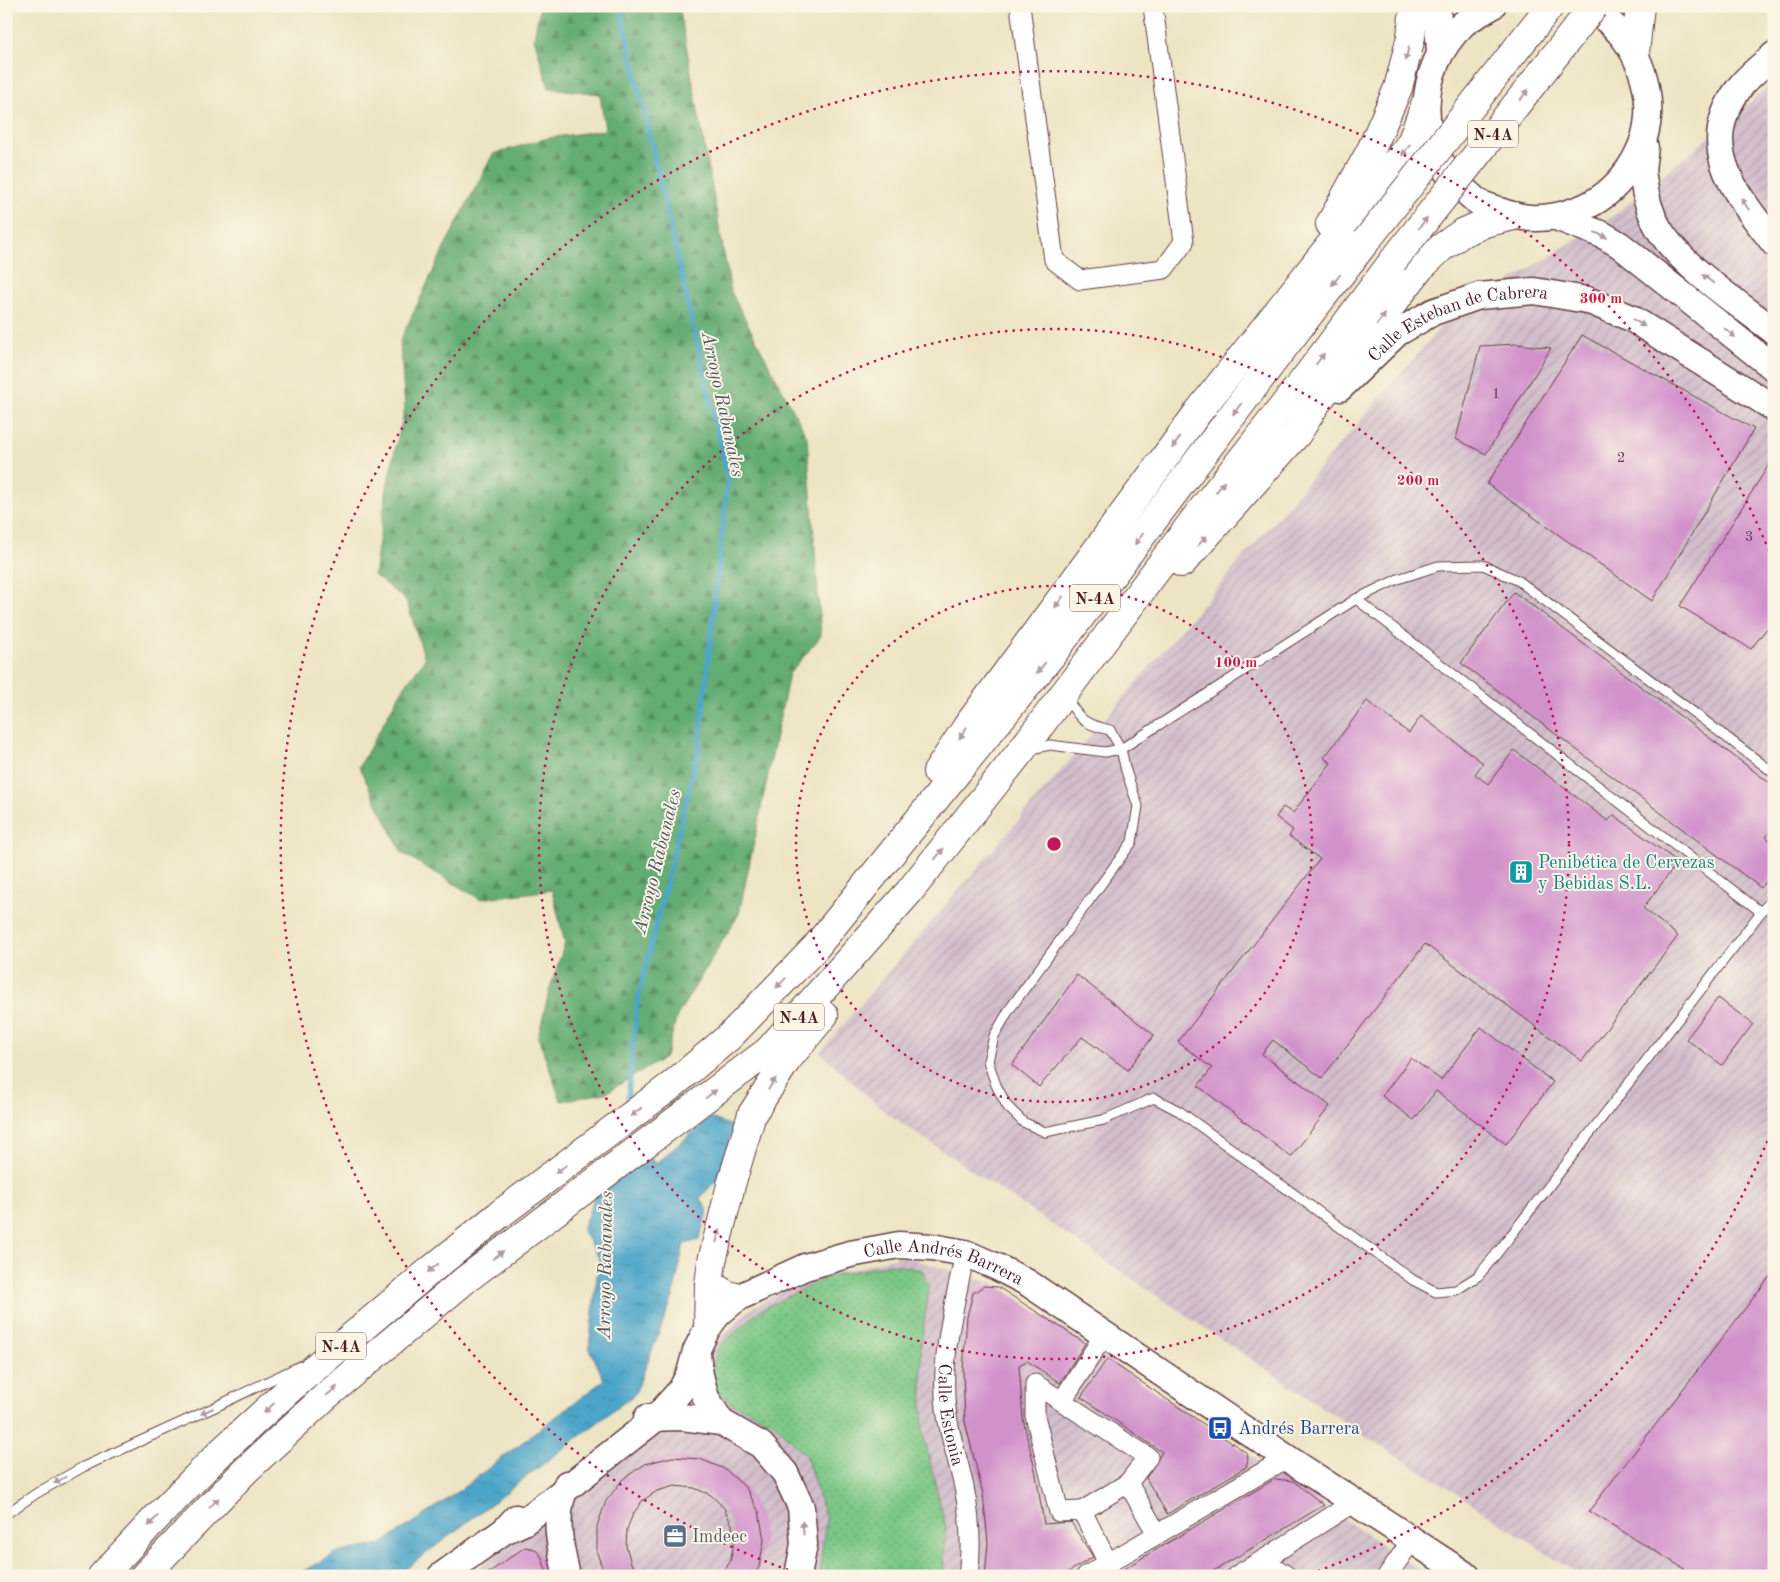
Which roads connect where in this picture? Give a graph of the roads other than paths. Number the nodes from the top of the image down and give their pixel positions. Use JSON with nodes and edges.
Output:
{"nodes":[{"id":1,"x":1020,"y":6,"type":"edge"},
{"id":2,"x":1153,"y":6,"type":"edge"},
{"id":3,"x":1414,"y":6,"type":"edge"},
{"id":4,"x":1437,"y":6,"type":"edge"},
{"id":5,"x":1492,"y":6,"type":"edge"},
{"id":6,"x":1550,"y":6,"type":"edge"},
{"id":7,"x":1582,"y":6,"type":"edge"},
{"id":8,"x":1594,"y":6,"type":"edge"},
{"id":9,"x":1640,"y":6,"type":"edge"},
{"id":10,"x":1440,"y":52,"type":"junction"},
{"id":11,"x":1635,"y":53,"type":"junction"},
{"id":12,"x":1774,"y":55,"type":"edge"},
{"id":13,"x":1426,"y":105,"type":"junction"},
{"id":14,"x":1647,"y":132,"type":"junction"},
{"id":15,"x":1514,"y":216,"type":"junction"},
{"id":16,"x":1556,"y":217,"type":"junction"},
{"id":17,"x":1774,"y":243,"type":"edge"},
{"id":18,"x":1774,"y":331,"type":"edge"},
{"id":19,"x":1774,"y":368,"type":"edge"},
{"id":20,"x":1774,"y":408,"type":"edge"},
{"id":21,"x":1200,"y":411,"type":"junction"},
{"id":22,"x":1297,"y":434,"type":"junction"},
{"id":23,"x":1356,"y":600,"type":"junction"},
{"id":24,"x":1064,"y":694,"type":"junction"},
{"id":25,"x":1121,"y":750,"type":"junction"},
{"id":26,"x":1021,"y":751,"type":"junction"},
{"id":27,"x":1774,"y":773,"type":"edge"},
{"id":28,"x":908,"y":892,"type":"junction"},
{"id":29,"x":1774,"y":897,"type":"edge"},
{"id":30,"x":1762,"y":912,"type":"junction"},
{"id":31,"x":815,"y":948,"type":"junction"},
{"id":32,"x":965,"y":1253,"type":"junction"},
{"id":33,"x":772,"y":1282,"type":"junction"},
{"id":34,"x":709,"y":1284,"type":"junction"},
{"id":35,"x":737,"y":1298,"type":"junction"},
{"id":36,"x":1104,"y":1335,"type":"junction"},
{"id":37,"x":702,"y":1339,"type":"junction"},
{"id":38,"x":345,"y":1343,"type":"junction"},
{"id":39,"x":1062,"y":1401,"type":"junction"},
{"id":40,"x":644,"y":1418,"type":"junction"},
{"id":41,"x":721,"y":1422,"type":"junction"},
{"id":42,"x":1287,"y":1458,"type":"junction"},
{"id":43,"x":1128,"y":1483,"type":"junction"},
{"id":44,"x":563,"y":1492,"type":"junction"},
{"id":45,"x":1354,"y":1502,"type":"junction"},
{"id":46,"x":1082,"y":1510,"type":"junction"},
{"id":47,"x":6,"y":1514,"type":"edge"},
{"id":48,"x":504,"y":1530,"type":"junction"},
{"id":49,"x":1157,"y":1534,"type":"junction"},
{"id":50,"x":1412,"y":1540,"type":"junction"},
{"id":51,"x":1263,"y":1560,"type":"junction"},
{"id":52,"x":1108,"y":1563,"type":"junction"},
{"id":53,"x":564,"y":1564,"type":"edge"},
{"id":54,"x":102,"y":1576,"type":"edge"},
{"id":55,"x":144,"y":1576,"type":"edge"},
{"id":56,"x":441,"y":1576,"type":"edge"},
{"id":57,"x":798,"y":1576,"type":"edge"},
{"id":58,"x":968,"y":1576,"type":"edge"},
{"id":59,"x":1086,"y":1576,"type":"edge"},
{"id":60,"x":1236,"y":1576,"type":"edge"},
{"id":61,"x":1287,"y":1576,"type":"edge"},
{"id":62,"x":1387,"y":1576,"type":"edge"},
{"id":63,"x":1467,"y":1576,"type":"edge"}],
"edges":[{"from":1,"to":2,"type":"street"},
{"from":3,"to":21,"type":"main road","one_way":true},
{"from":4,"to":10,"type":"street"},
{"from":5,"to":10,"type":"street"},
{"from":6,"to":31,"type":"main road","number":"N-4A","one_way":true,"bridge":true},
{"from":7,"to":11,"type":"street"},
{"from":24,"to":8,"type":"main road","number":"N-4A","one_way":true,"bridge":true},
{"from":9,"to":11,"type":"main road"},
{"from":10,"to":13,"type":"street"},
{"from":11,"to":14,"type":"street"},
{"from":17,"to":12,"type":"street","one_way":true},
{"from":13,"to":15,"type":"street"},
{"from":13,"to":21,"type":"main road","one_way":true},
{"from":14,"to":16,"type":"street"},
{"from":18,"to":14,"type":"street","one_way":true},
{"from":15,"to":16,"type":"street"},
{"from":22,"to":15,"type":"main road","one_way":true},
{"from":16,"to":19,"type":"street","one_way":true},
{"from":22,"to":20,"type":"street","name":"Calle Esteban de Cabrera","one_way":true},
{"from":21,"to":31,"type":"main road","one_way":true},
{"from":24,"to":22,"type":"main road","one_way":true},
{"from":23,"to":25,"type":"lane"},
{"from":23,"to":27,"type":"lane"},
{"from":23,"to":30,"type":"lane"},
{"from":24,"to":25,"type":"lane"},
{"from":24,"to":26,"type":"main road","number":"N-4A"},
{"from":25,"to":26,"type":"lane"},
{"from":25,"to":30,"type":"lane"},
{"from":28,"to":26,"type":"main road","number":"N-4A","one_way":true},
{"from":34,"to":28,"type":"main road","one_way":true},
{"from":55,"to":28,"type":"main road","number":"N-4A","one_way":true},
{"from":29,"to":30,"type":"lane"},
{"from":31,"to":38,"type":"main road","number":"N-4A","one_way":true},
{"from":32,"to":33,"type":"street","name":"Calle Andrés Barrera"},
{"from":32,"to":36,"type":"street","name":"Calle Andrés Barrera"},
{"from":32,"to":58,"type":"street","name":"Calle Estonia"},
{"from":33,"to":35,"type":"street","name":"Calle Andrés Barrera"},
{"from":33,"to":37,"type":"street","name":"Calle Andrés Barrera"},
{"from":34,"to":35,"type":"main road"},
{"from":34,"to":37,"type":"main road"},
{"from":35,"to":37,"type":"street","name":"Calle Andrés Barrera"},
{"from":36,"to":39,"type":"street"},
{"from":36,"to":42,"type":"street","name":"Calle Andrés Barrera"},
{"from":37,"to":40,"type":"street"},
{"from":37,"to":41,"type":"street"},
{"from":38,"to":47,"type":"lane","one_way":true},
{"from":38,"to":54,"type":"main road","number":"N-4A","one_way":true},
{"from":39,"to":43,"type":"street"},
{"from":39,"to":46,"type":"street"},
{"from":40,"to":41,"type":"street"},
{"from":40,"to":44,"type":"street"},
{"from":40,"to":48,"type":"street"},
{"from":57,"to":41,"type":"street","one_way":true},
{"from":42,"to":45,"type":"street","name":"Calle Andrés Barrera"},
{"from":42,"to":49,"type":"street"},
{"from":43,"to":46,"type":"street"},
{"from":43,"to":49,"type":"street"},
{"from":44,"to":48,"type":"street"},
{"from":44,"to":53,"type":"street"},
{"from":45,"to":50,"type":"street","name":"Calle Andrés Barrera"},
{"from":45,"to":51,"type":"street"},
{"from":46,"to":52,"type":"street"},
{"from":48,"to":53,"type":"street"},
{"from":48,"to":56,"type":"street"},
{"from":49,"to":52,"type":"street"},
{"from":50,"to":62,"type":"street"},
{"from":50,"to":63,"type":"street","name":"Calle Andrés Barrera"},
{"from":51,"to":60,"type":"street"},
{"from":51,"to":61,"type":"street"},
{"from":52,"to":59,"type":"street"}]}
